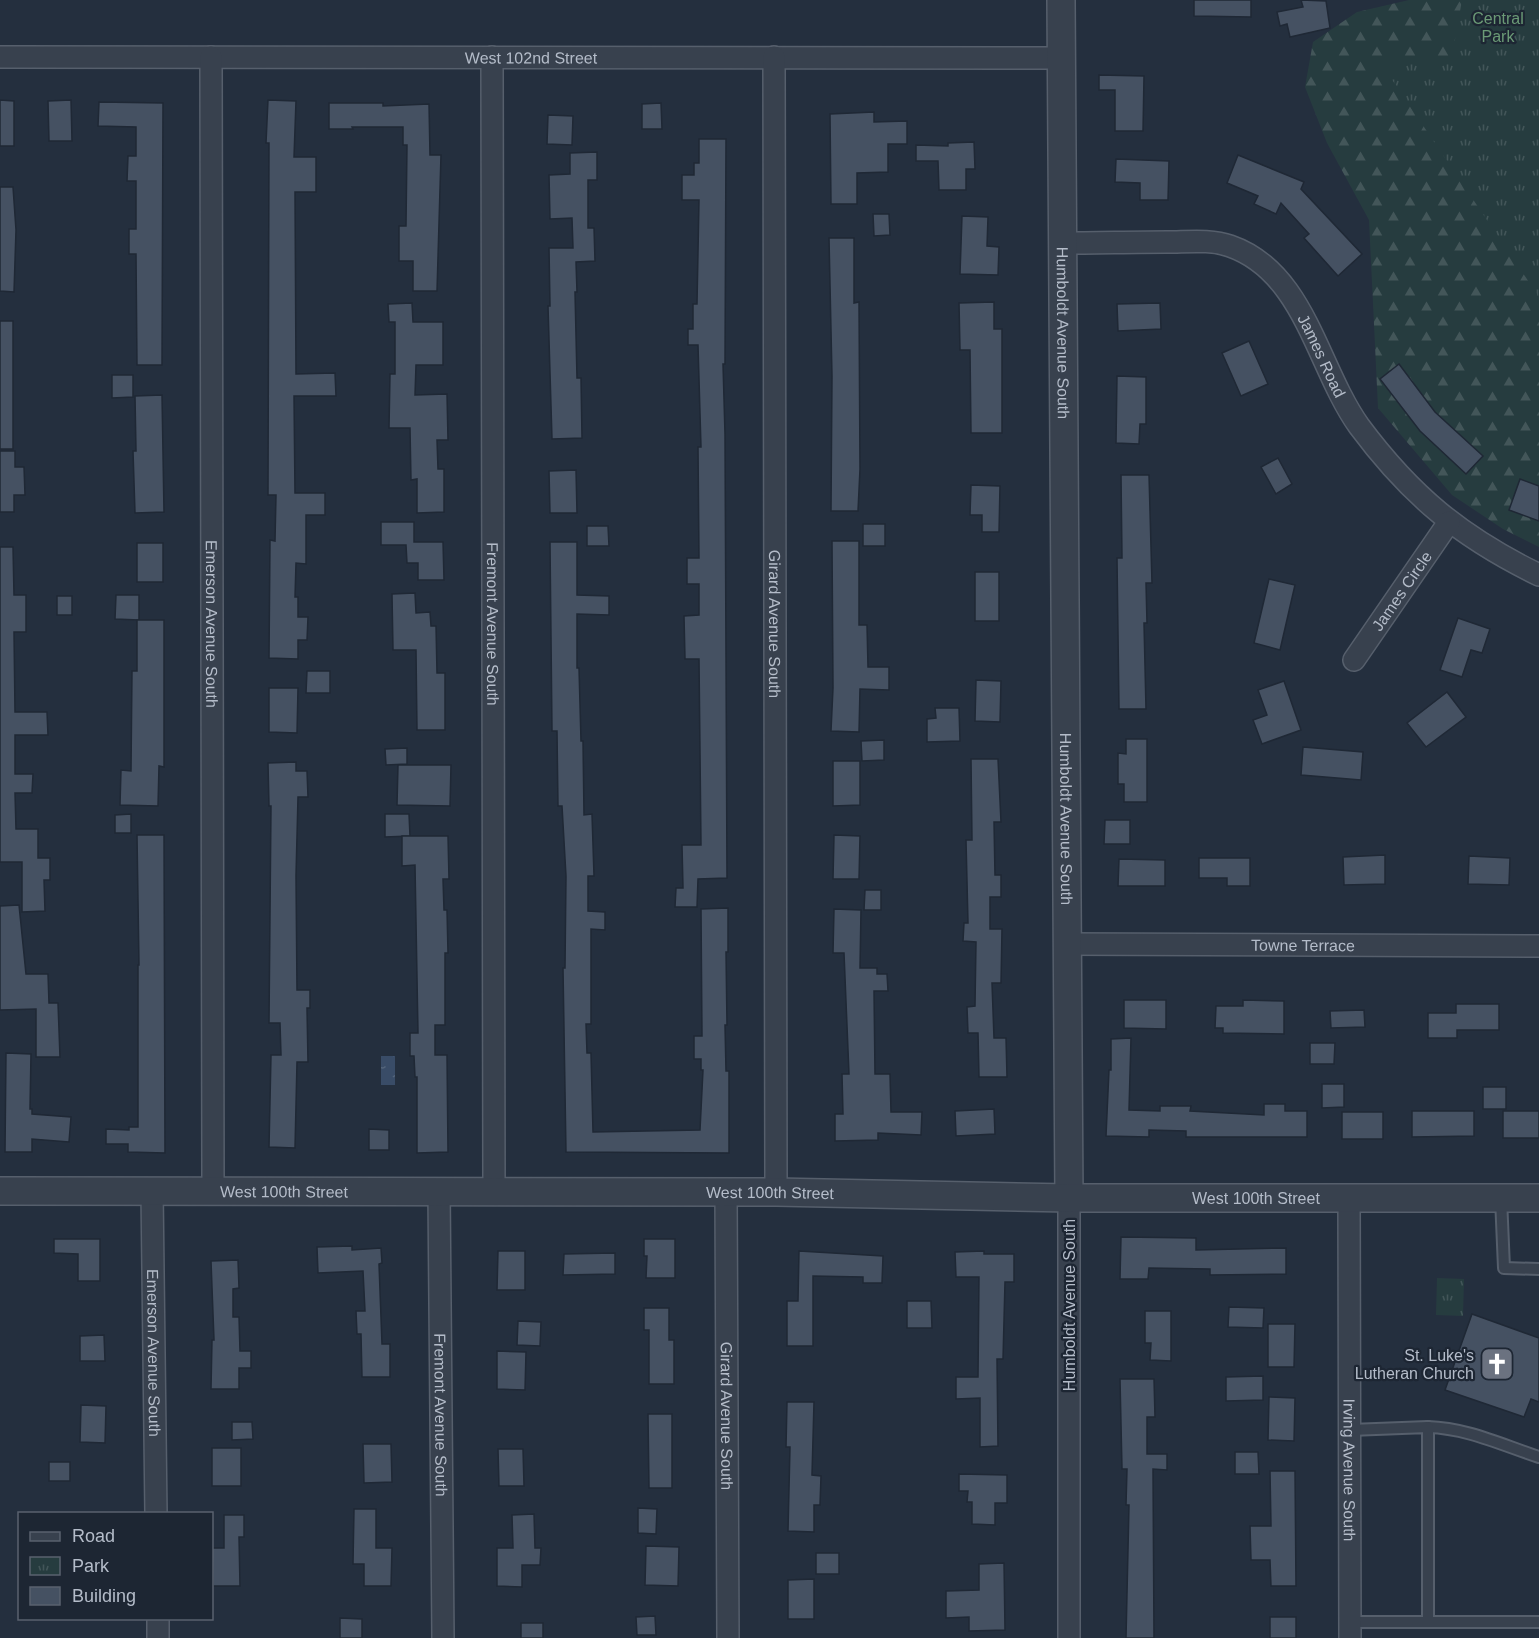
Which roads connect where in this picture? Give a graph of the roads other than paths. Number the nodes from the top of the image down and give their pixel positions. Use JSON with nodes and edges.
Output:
{"nodes":[{"id":1,"x":1061,"y":0,"type":"edge"},
{"id":2,"x":0,"y":57,"type":"edge"},
{"id":3,"x":212,"y":57,"type":"junction"},
{"id":4,"x":492,"y":57,"type":"junction"},
{"id":5,"x":774,"y":57,"type":"junction"},
{"id":6,"x":1061,"y":58,"type":"junction"},
{"id":7,"x":1062,"y":243,"type":"junction"},
{"id":8,"x":1449,"y":522,"type":"junction"},
{"id":9,"x":1539,"y":576,"type":"edge"},
{"id":10,"x":1354,"y":660,"type":"dead end"},
{"id":11,"x":1066,"y":944,"type":"junction"},
{"id":12,"x":1539,"y":946,"type":"edge"},
{"id":13,"x":0,"y":1191,"type":"edge"},
{"id":14,"x":152,"y":1191,"type":"junction"},
{"id":15,"x":213,"y":1191,"type":"junction"},
{"id":16,"x":439,"y":1191,"type":"junction"},
{"id":17,"x":494,"y":1192,"type":"junction"},
{"id":18,"x":726,"y":1192,"type":"junction"},
{"id":19,"x":776,"y":1192,"type":"junction"},
{"id":20,"x":1349,"y":1196,"type":"junction"},
{"id":21,"x":1501,"y":1197,"type":"junction"},
{"id":22,"x":1068,"y":1198,"type":"junction"},
{"id":23,"x":1539,"y":1198,"type":"edge"},
{"id":24,"x":1539,"y":1269,"type":"edge"},
{"id":25,"x":1428,"y":1427,"type":"junction"},
{"id":26,"x":1350,"y":1430,"type":"junction"},
{"id":27,"x":1539,"y":1457,"type":"edge"},
{"id":28,"x":156,"y":1512,"type":"edge"},
{"id":29,"x":158,"y":1620,"type":"edge"},
{"id":30,"x":1428,"y":1622,"type":"junction"},
{"id":31,"x":1539,"y":1622,"type":"edge"},
{"id":32,"x":1350,"y":1630,"type":"edge"},
{"id":33,"x":158,"y":1638,"type":"edge"},
{"id":34,"x":443,"y":1638,"type":"edge"},
{"id":35,"x":728,"y":1638,"type":"edge"},
{"id":36,"x":1069,"y":1638,"type":"edge"}],
"edges":[{"from":1,"to":6,"type":"street","name":"Humboldt Avenue South"},
{"from":2,"to":3,"type":"street","name":"West 102nd Street"},
{"from":3,"to":4,"type":"street","name":"West 102nd Street"},
{"from":3,"to":15,"type":"street","name":"Emerson Avenue South"},
{"from":4,"to":5,"type":"street","name":"West 102nd Street"},
{"from":4,"to":17,"type":"street","name":"Fremont Avenue South"},
{"from":5,"to":6,"type":"street","name":"West 102nd Street"},
{"from":5,"to":19,"type":"street","name":"Girard Avenue South"},
{"from":6,"to":7,"type":"street","name":"Humboldt Avenue South"},
{"from":7,"to":8,"type":"street","name":"James Road"},
{"from":7,"to":11,"type":"street","name":"Humboldt Avenue South"},
{"from":8,"to":9,"type":"street","name":"James Road"},
{"from":8,"to":10,"type":"street","name":"James Circle"},
{"from":11,"to":12,"type":"street","name":"Towne Terrace"},
{"from":11,"to":22,"type":"street","name":"Humboldt Avenue South"},
{"from":13,"to":14,"type":"street","name":"West 100th Street"},
{"from":14,"to":15,"type":"street","name":"West 100th Street"},
{"from":14,"to":28,"type":"street","name":"Emerson Avenue South"},
{"from":15,"to":16,"type":"street","name":"West 100th Street"},
{"from":16,"to":17,"type":"street","name":"West 100th Street"},
{"from":16,"to":34,"type":"street","name":"Fremont Avenue South"},
{"from":17,"to":18,"type":"street","name":"West 100th Street"},
{"from":18,"to":19,"type":"street","name":"West 100th Street"},
{"from":18,"to":35,"type":"street","name":"Girard Avenue South"},
{"from":19,"to":22,"type":"street","name":"West 100th Street"},
{"from":20,"to":21,"type":"street","name":"West 100th Street"},
{"from":20,"to":22,"type":"street","name":"West 100th Street"},
{"from":20,"to":26,"type":"street","name":"Irving Avenue South"},
{"from":21,"to":23,"type":"street","name":"West 100th Street"},
{"from":21,"to":24,"type":"lane"},
{"from":22,"to":36,"type":"street","name":"Humboldt Avenue South"},
{"from":25,"to":26,"type":"lane"},
{"from":25,"to":27,"type":"lane"},
{"from":25,"to":30,"type":"lane"},
{"from":26,"to":32,"type":"street","name":"Irving Avenue South"},
{"from":29,"to":33,"type":"street"},
{"from":30,"to":31,"type":"lane"},
{"from":30,"to":32,"type":"lane"}]}
